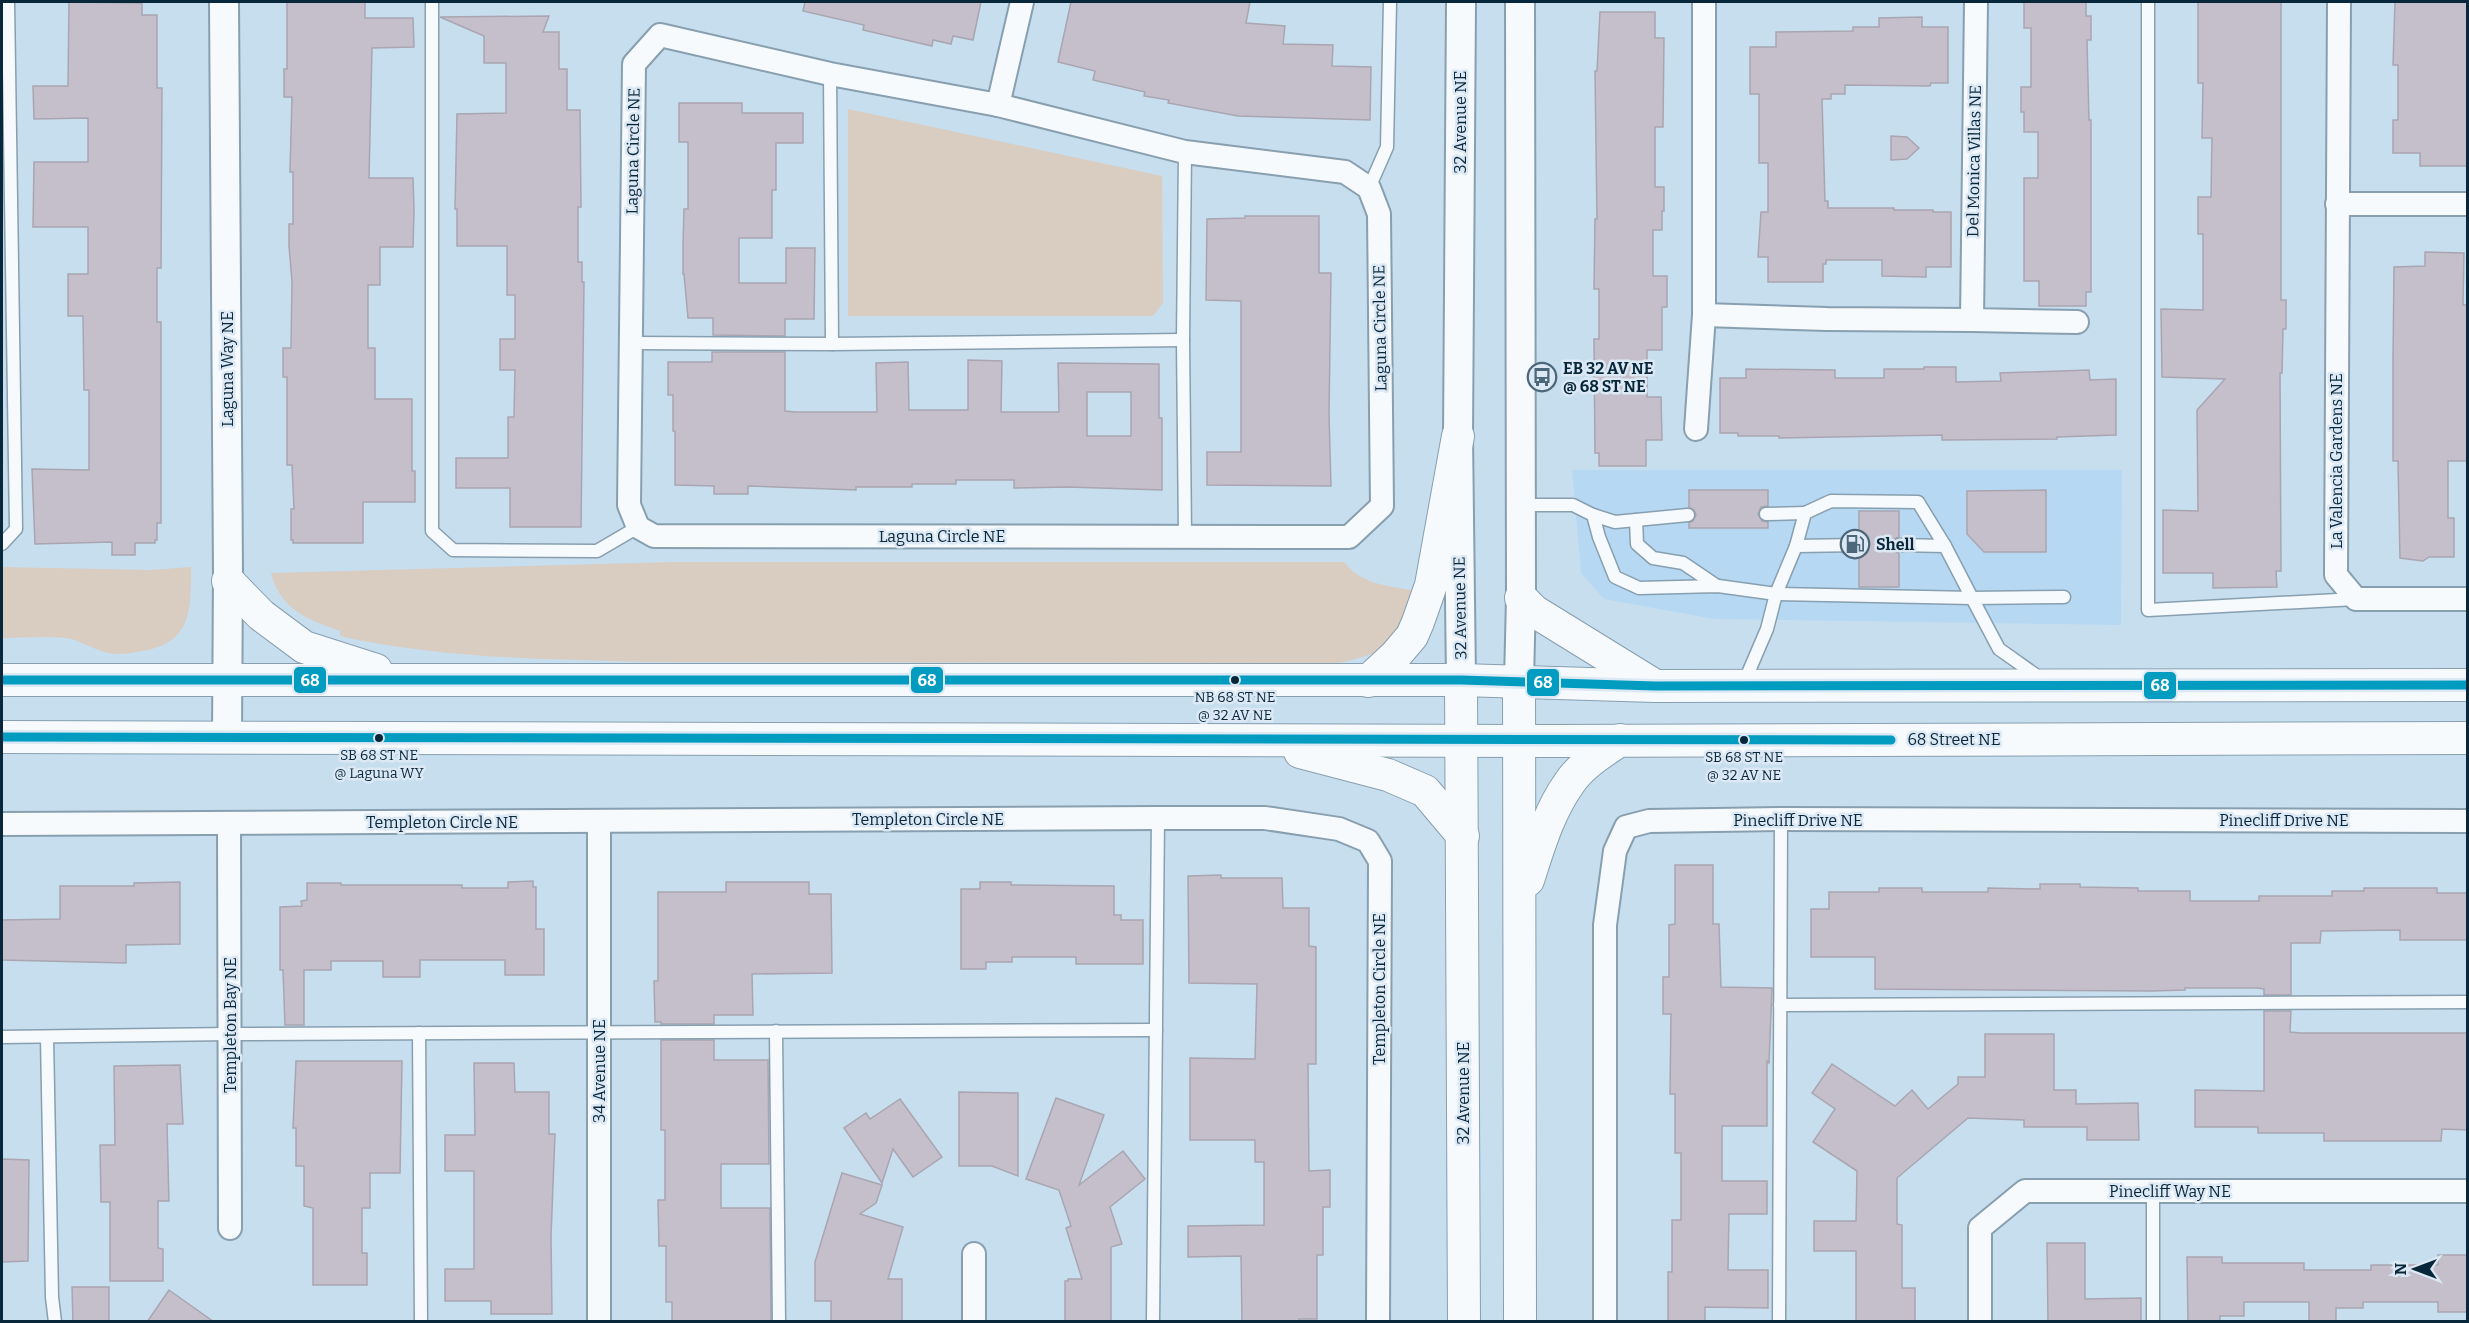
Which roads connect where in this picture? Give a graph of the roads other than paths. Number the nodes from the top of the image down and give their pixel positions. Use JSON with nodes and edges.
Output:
{"nodes":[{"id":1,"x":8,"y":2,"type":"edge"},
{"id":2,"x":224,"y":2,"type":"edge"},
{"id":3,"x":432,"y":2,"type":"edge"},
{"id":4,"x":1022,"y":2,"type":"edge"},
{"id":5,"x":1390,"y":2,"type":"edge"},
{"id":6,"x":1461,"y":2,"type":"edge"},
{"id":7,"x":1520,"y":2,"type":"edge"},
{"id":8,"x":1704,"y":2,"type":"edge"},
{"id":9,"x":1976,"y":2,"type":"edge"},
{"id":10,"x":2148,"y":2,"type":"edge"},
{"id":11,"x":2339,"y":2,"type":"edge"},
{"id":12,"x":830,"y":74,"type":"junction"},
{"id":13,"x":998,"y":105,"type":"junction"},
{"id":14,"x":1185,"y":152,"type":"junction"},
{"id":15,"x":1370,"y":188,"type":"junction"},
{"id":16,"x":2337,"y":204,"type":"junction"},
{"id":17,"x":2468,"y":204,"type":"edge"},
{"id":18,"x":1704,"y":315,"type":"junction"},
{"id":19,"x":1972,"y":320,"type":"junction"},
{"id":20,"x":2078,"y":322,"type":"dead end"},
{"id":21,"x":1183,"y":340,"type":"junction"},
{"id":22,"x":631,"y":343,"type":"junction"},
{"id":23,"x":832,"y":344,"type":"junction"},
{"id":24,"x":1696,"y":429,"type":"dead end"},
{"id":25,"x":1458,"y":436,"type":"junction"},
{"id":26,"x":1521,"y":505,"type":"junction"},
{"id":27,"x":1805,"y":513,"type":"junction"},
{"id":28,"x":1766,"y":514,"type":"dead end"},
{"id":29,"x":1593,"y":515,"type":"junction"},
{"id":30,"x":1688,"y":515,"type":"dead end"},
{"id":31,"x":1636,"y":520,"type":"junction"},
{"id":32,"x":638,"y":527,"type":"junction"},
{"id":33,"x":1185,"y":536,"type":"junction"},
{"id":34,"x":2,"y":544,"type":"edge"},
{"id":35,"x":1859,"y":545,"type":"dead end"},
{"id":36,"x":1899,"y":545,"type":"dead end"},
{"id":37,"x":1796,"y":546,"type":"junction"},
{"id":38,"x":1945,"y":546,"type":"junction"},
{"id":39,"x":228,"y":581,"type":"junction"},
{"id":40,"x":1718,"y":586,"type":"junction"},
{"id":41,"x":1776,"y":594,"type":"junction"},
{"id":42,"x":2064,"y":597,"type":"dead end"},
{"id":43,"x":1521,"y":598,"type":"junction"},
{"id":44,"x":1972,"y":598,"type":"junction"},
{"id":45,"x":2356,"y":599,"type":"junction"},
{"id":46,"x":2468,"y":599,"type":"edge"},
{"id":47,"x":227,"y":679,"type":"junction"},
{"id":48,"x":406,"y":679,"type":"junction"},
{"id":49,"x":2,"y":680,"type":"edge"},
{"id":50,"x":1461,"y":680,"type":"junction"},
{"id":51,"x":1368,"y":681,"type":"junction"},
{"id":52,"x":1519,"y":681,"type":"junction"},
{"id":53,"x":2051,"y":685,"type":"junction"},
{"id":54,"x":2468,"y":685,"type":"edge"},
{"id":55,"x":1655,"y":686,"type":"junction"},
{"id":56,"x":1742,"y":686,"type":"junction"},
{"id":57,"x":2,"y":737,"type":"edge"},
{"id":58,"x":227,"y":737,"type":"junction"},
{"id":59,"x":2468,"y":738,"type":"edge"},
{"id":60,"x":1258,"y":740,"type":"junction"},
{"id":61,"x":1519,"y":740,"type":"junction"},
{"id":62,"x":1620,"y":740,"type":"junction"},
{"id":63,"x":1461,"y":741,"type":"junction"},
{"id":64,"x":1158,"y":818,"type":"junction"},
{"id":65,"x":1781,"y":819,"type":"junction"},
{"id":66,"x":599,"y":821,"type":"junction"},
{"id":67,"x":2468,"y":821,"type":"edge"},
{"id":68,"x":229,"y":823,"type":"junction"},
{"id":69,"x":2,"y":824,"type":"edge"},
{"id":70,"x":1462,"y":836,"type":"junction"},
{"id":71,"x":1519,"y":912,"type":"junction"},
{"id":72,"x":2468,"y":1002,"type":"edge"},
{"id":73,"x":1780,"y":1005,"type":"junction"},
{"id":74,"x":1156,"y":1030,"type":"junction"},
{"id":75,"x":776,"y":1031,"type":"junction"},
{"id":76,"x":599,"y":1032,"type":"junction"},
{"id":77,"x":419,"y":1033,"type":"junction"},
{"id":78,"x":230,"y":1034,"type":"junction"},
{"id":79,"x":2,"y":1037,"type":"edge"},
{"id":80,"x":47,"y":1038,"type":"junction"},
{"id":81,"x":2153,"y":1191,"type":"junction"},
{"id":82,"x":2468,"y":1191,"type":"edge"},
{"id":83,"x":230,"y":1228,"type":"dead end"},
{"id":84,"x":974,"y":1254,"type":"dead end"},
{"id":85,"x":55,"y":1322,"type":"edge"},
{"id":86,"x":422,"y":1322,"type":"edge"},
{"id":87,"x":599,"y":1322,"type":"edge"},
{"id":88,"x":779,"y":1322,"type":"edge"},
{"id":89,"x":974,"y":1322,"type":"edge"},
{"id":90,"x":1153,"y":1322,"type":"edge"},
{"id":91,"x":1378,"y":1322,"type":"edge"},
{"id":92,"x":1464,"y":1322,"type":"edge"},
{"id":93,"x":1520,"y":1322,"type":"edge"},
{"id":94,"x":1605,"y":1322,"type":"edge"},
{"id":95,"x":1779,"y":1322,"type":"edge"},
{"id":96,"x":1980,"y":1322,"type":"edge"},
{"id":97,"x":2153,"y":1322,"type":"edge"}],
"edges":[{"from":1,"to":34,"type":"lane"},
{"from":2,"to":39,"type":"street","name":"Laguna Way NE"},
{"from":3,"to":32,"type":"lane"},
{"from":4,"to":13,"type":"street"},
{"from":5,"to":15,"type":"lane"},
{"from":6,"to":25,"type":"street","name":"32 Avenue NE"},
{"from":7,"to":26,"type":"street"},
{"from":8,"to":18,"type":"street"},
{"from":9,"to":19,"type":"street","name":"Del Monica Villas NE"},
{"from":10,"to":45,"type":"lane"},
{"from":11,"to":16,"type":"street","name":"La Valencia Gardens NE"},
{"from":12,"to":13,"type":"street","name":"Laguna Circle NE"},
{"from":12,"to":22,"type":"street","name":"Laguna Circle NE"},
{"from":12,"to":23,"type":"lane"},
{"from":13,"to":14,"type":"street","name":"Laguna Circle NE"},
{"from":14,"to":15,"type":"street","name":"Laguna Circle NE"},
{"from":14,"to":21,"type":"lane"},
{"from":15,"to":33,"type":"street","name":"Laguna Circle NE"},
{"from":16,"to":17,"type":"street"},
{"from":16,"to":45,"type":"street","name":"La Valencia Gardens NE"},
{"from":18,"to":19,"type":"street"},
{"from":18,"to":24,"type":"street"},
{"from":19,"to":20,"type":"street"},
{"from":21,"to":23,"type":"lane"},
{"from":21,"to":33,"type":"lane"},
{"from":22,"to":23,"type":"lane"},
{"from":22,"to":32,"type":"street","name":"Laguna Circle NE"},
{"from":25,"to":50,"type":"street","name":"32 Avenue NE"},
{"from":25,"to":51,"type":"main road"},
{"from":26,"to":29,"type":"lane"},
{"from":26,"to":43,"type":"street"},
{"from":27,"to":28,"type":"lane"},
{"from":27,"to":37,"type":"lane"},
{"from":27,"to":38,"type":"lane"},
{"from":29,"to":31,"type":"lane"},
{"from":29,"to":40,"type":"lane"},
{"from":30,"to":31,"type":"lane"},
{"from":31,"to":40,"type":"lane"},
{"from":32,"to":33,"type":"street","name":"Laguna Circle NE"},
{"from":35,"to":37,"type":"lane"},
{"from":36,"to":38,"type":"lane"},
{"from":37,"to":41,"type":"lane"},
{"from":38,"to":44,"type":"lane"},
{"from":39,"to":47,"type":"street","name":"Laguna Way NE"},
{"from":39,"to":48,"type":"main road"},
{"from":40,"to":41,"type":"lane"},
{"from":41,"to":44,"type":"lane"},
{"from":41,"to":56,"type":"lane"},
{"from":42,"to":44,"type":"lane"},
{"from":43,"to":52,"type":"street"},
{"from":43,"to":55,"type":"main road"},
{"from":44,"to":53,"type":"lane"},
{"from":45,"to":46,"type":"street"},
{"from":47,"to":48,"type":"main road"},
{"from":47,"to":49,"type":"main road"},
{"from":47,"to":58,"type":"street","name":"Laguna Way NE"},
{"from":48,"to":51,"type":"main road"},
{"from":50,"to":51,"type":"main road"},
{"from":50,"to":52,"type":"main road"},
{"from":50,"to":63,"type":"main road","name":"32 Avenue NE"},
{"from":52,"to":55,"type":"main road"},
{"from":52,"to":61,"type":"main road"},
{"from":53,"to":54,"type":"main road"},
{"from":53,"to":56,"type":"main road"},
{"from":55,"to":56,"type":"main road"},
{"from":57,"to":58,"type":"main road","name":"68 Street NE"},
{"from":58,"to":60,"type":"main road","name":"68 Street NE"},
{"from":59,"to":62,"type":"main road","name":"68 Street NE"},
{"from":60,"to":63,"type":"main road","name":"68 Street NE"},
{"from":60,"to":70,"type":"main road"},
{"from":61,"to":62,"type":"main road","name":"68 Street NE"},
{"from":61,"to":63,"type":"main road","name":"68 Street NE"},
{"from":61,"to":71,"type":"main road"},
{"from":62,"to":71,"type":"main road"},
{"from":63,"to":70,"type":"main road","name":"32 Avenue NE"},
{"from":64,"to":66,"type":"street","name":"Templeton Circle NE"},
{"from":64,"to":74,"type":"lane"},
{"from":64,"to":91,"type":"street","name":"Templeton Circle NE"},
{"from":65,"to":67,"type":"street","name":"Pinecliff Drive NE"},
{"from":65,"to":73,"type":"lane"},
{"from":65,"to":94,"type":"street","name":"Pinecliff Drive NE"},
{"from":66,"to":68,"type":"street","name":"Templeton Circle NE"},
{"from":66,"to":76,"type":"street","name":"34 Avenue NE"},
{"from":68,"to":69,"type":"street","name":"Templeton Circle NE"},
{"from":68,"to":78,"type":"street","name":"Templeton Bay NE"},
{"from":70,"to":92,"type":"main road","name":"32 Avenue NE"},
{"from":71,"to":93,"type":"main road"},
{"from":72,"to":73,"type":"lane"},
{"from":73,"to":95,"type":"lane"},
{"from":74,"to":75,"type":"lane"},
{"from":74,"to":90,"type":"lane"},
{"from":75,"to":76,"type":"lane"},
{"from":75,"to":88,"type":"lane"},
{"from":76,"to":77,"type":"lane"},
{"from":76,"to":87,"type":"street","name":"34 Avenue NE"},
{"from":77,"to":78,"type":"lane"},
{"from":77,"to":86,"type":"lane"},
{"from":78,"to":80,"type":"lane"},
{"from":78,"to":83,"type":"street","name":"Templeton Bay NE"},
{"from":79,"to":80,"type":"lane"},
{"from":80,"to":85,"type":"lane"},
{"from":81,"to":82,"type":"street","name":"Pinecliff Way NE"},
{"from":81,"to":96,"type":"street","name":"Pinecliff Way NE"},
{"from":81,"to":97,"type":"lane"},
{"from":84,"to":89,"type":"street"}]}
